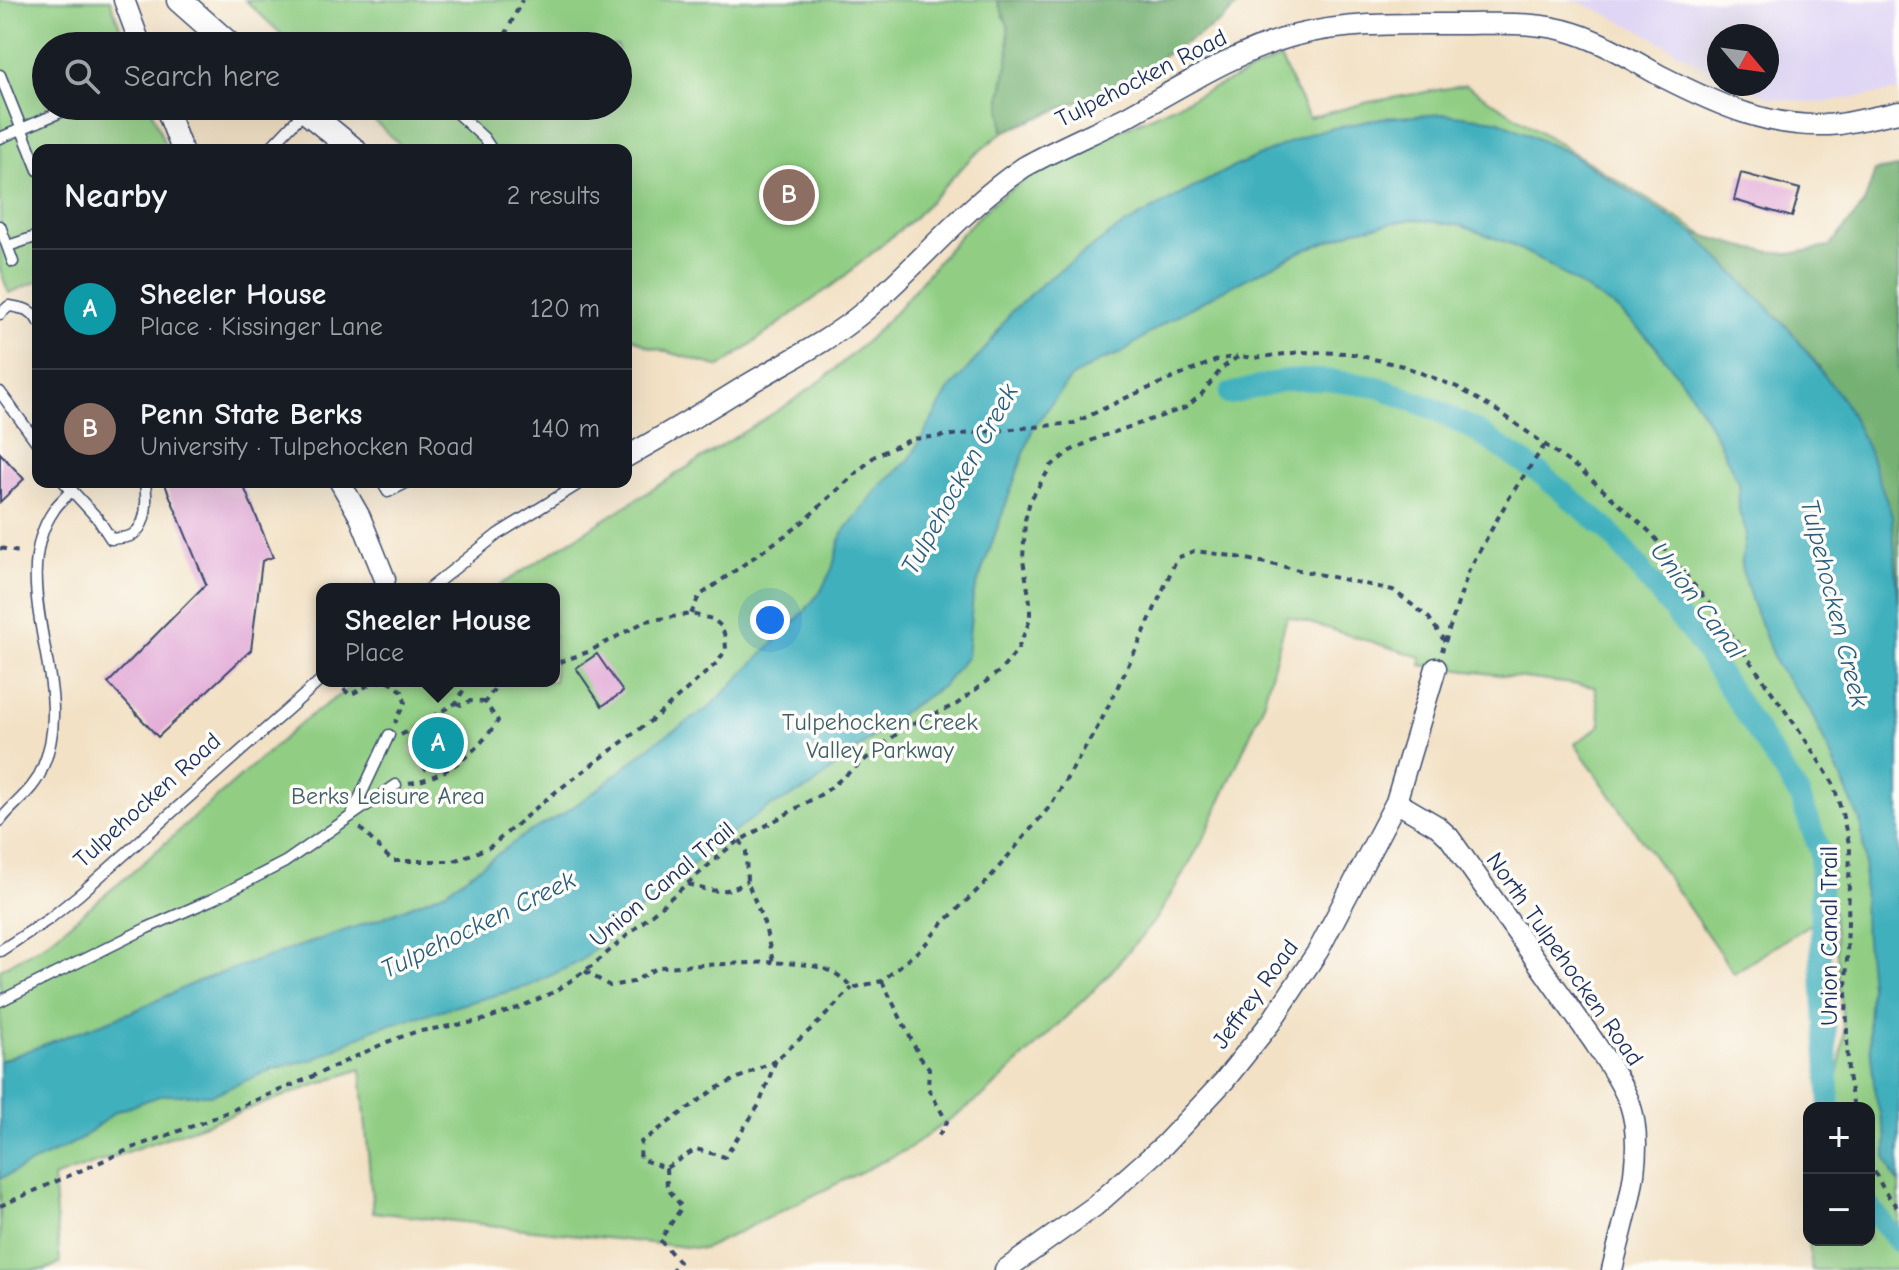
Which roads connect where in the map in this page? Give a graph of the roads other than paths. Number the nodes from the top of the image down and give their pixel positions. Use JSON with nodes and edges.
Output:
{"nodes":[{"id":1,"x":124,"y":0,"type":"edge"},
{"id":2,"x":179,"y":0,"type":"edge"},
{"id":3,"x":136,"y":32,"type":"edge"},
{"id":4,"x":215,"y":32,"type":"edge"},
{"id":5,"x":0,"y":75,"type":"edge"},
{"id":6,"x":1899,"y":112,"type":"edge"},
{"id":7,"x":43,"y":120,"type":"edge"},
{"id":8,"x":170,"y":120,"type":"edge"},
{"id":9,"x":294,"y":120,"type":"edge"},
{"id":10,"x":320,"y":120,"type":"edge"},
{"id":11,"x":464,"y":120,"type":"edge"},
{"id":12,"x":22,"y":129,"type":"junction"},
{"id":13,"x":0,"y":138,"type":"edge"},
{"id":14,"x":180,"y":144,"type":"edge"},
{"id":15,"x":273,"y":144,"type":"edge"},
{"id":16,"x":347,"y":144,"type":"edge"},
{"id":17,"x":488,"y":144,"type":"edge"},
{"id":18,"x":32,"y":155,"type":"edge"},
{"id":19,"x":0,"y":226,"type":"edge"},
{"id":20,"x":32,"y":238,"type":"edge"},
{"id":21,"x":8,"y":246,"type":"junction"},
{"id":22,"x":13,"y":262,"type":"dead end"},
{"id":23,"x":32,"y":313,"type":"edge"},
{"id":24,"x":0,"y":314,"type":"edge"},
{"id":25,"x":0,"y":392,"type":"edge"},
{"id":26,"x":32,"y":436,"type":"edge"},
{"id":27,"x":632,"y":453,"type":"edge"},
{"id":28,"x":66,"y":488,"type":"edge"},
{"id":29,"x":68,"y":488,"type":"edge"},
{"id":30,"x":146,"y":488,"type":"edge"},
{"id":31,"x":343,"y":488,"type":"edge"},
{"id":32,"x":572,"y":488,"type":"edge"},
{"id":33,"x":385,"y":579,"type":"dead end"},
{"id":34,"x":437,"y":583,"type":"edge"},
{"id":35,"x":1436,"y":668,"type":"road end"},
{"id":36,"x":316,"y":684,"type":"edge"},
{"id":37,"x":389,"y":735,"type":"road end"},
{"id":38,"x":396,"y":785,"type":"road end"},
{"id":39,"x":1396,"y":802,"type":"junction"},
{"id":40,"x":350,"y":817,"type":"junction"},
{"id":41,"x":0,"y":821,"type":"edge"},
{"id":42,"x":0,"y":951,"type":"edge"},
{"id":43,"x":0,"y":1001,"type":"edge"},
{"id":44,"x":1005,"y":1270,"type":"edge"},
{"id":45,"x":1612,"y":1270,"type":"edge"}],
"edges":[{"from":1,"to":3,"type":"street"},
{"from":2,"to":4,"type":"street"},
{"from":5,"to":12,"type":"lane"},
{"from":6,"to":27,"type":"street","name":"Tulpehocken Road"},
{"from":7,"to":12,"type":"lane"},
{"from":8,"to":14,"type":"street"},
{"from":9,"to":15,"type":"lane"},
{"from":10,"to":16,"type":"street"},
{"from":11,"to":17,"type":"lane"},
{"from":12,"to":13,"type":"lane"},
{"from":12,"to":18,"type":"lane"},
{"from":19,"to":21,"type":"lane"},
{"from":20,"to":21,"type":"lane"},
{"from":21,"to":22,"type":"lane"},
{"from":23,"to":24,"type":"lane"},
{"from":25,"to":26,"type":"lane"},
{"from":28,"to":41,"type":"lane"},
{"from":29,"to":30,"type":"lane"},
{"from":31,"to":33,"type":"street"},
{"from":32,"to":34,"type":"lane"},
{"from":35,"to":39,"type":"street","name":"Jeffrey Road"},
{"from":36,"to":42,"type":"lane","name":"Tulpehocken Road"},
{"from":37,"to":40,"type":"lane"},
{"from":38,"to":40,"type":"lane"},
{"from":39,"to":44,"type":"street","name":"Jeffrey Road"},
{"from":39,"to":45,"type":"street","name":"North Tulpehocken Road"},
{"from":40,"to":43,"type":"lane"}]}
